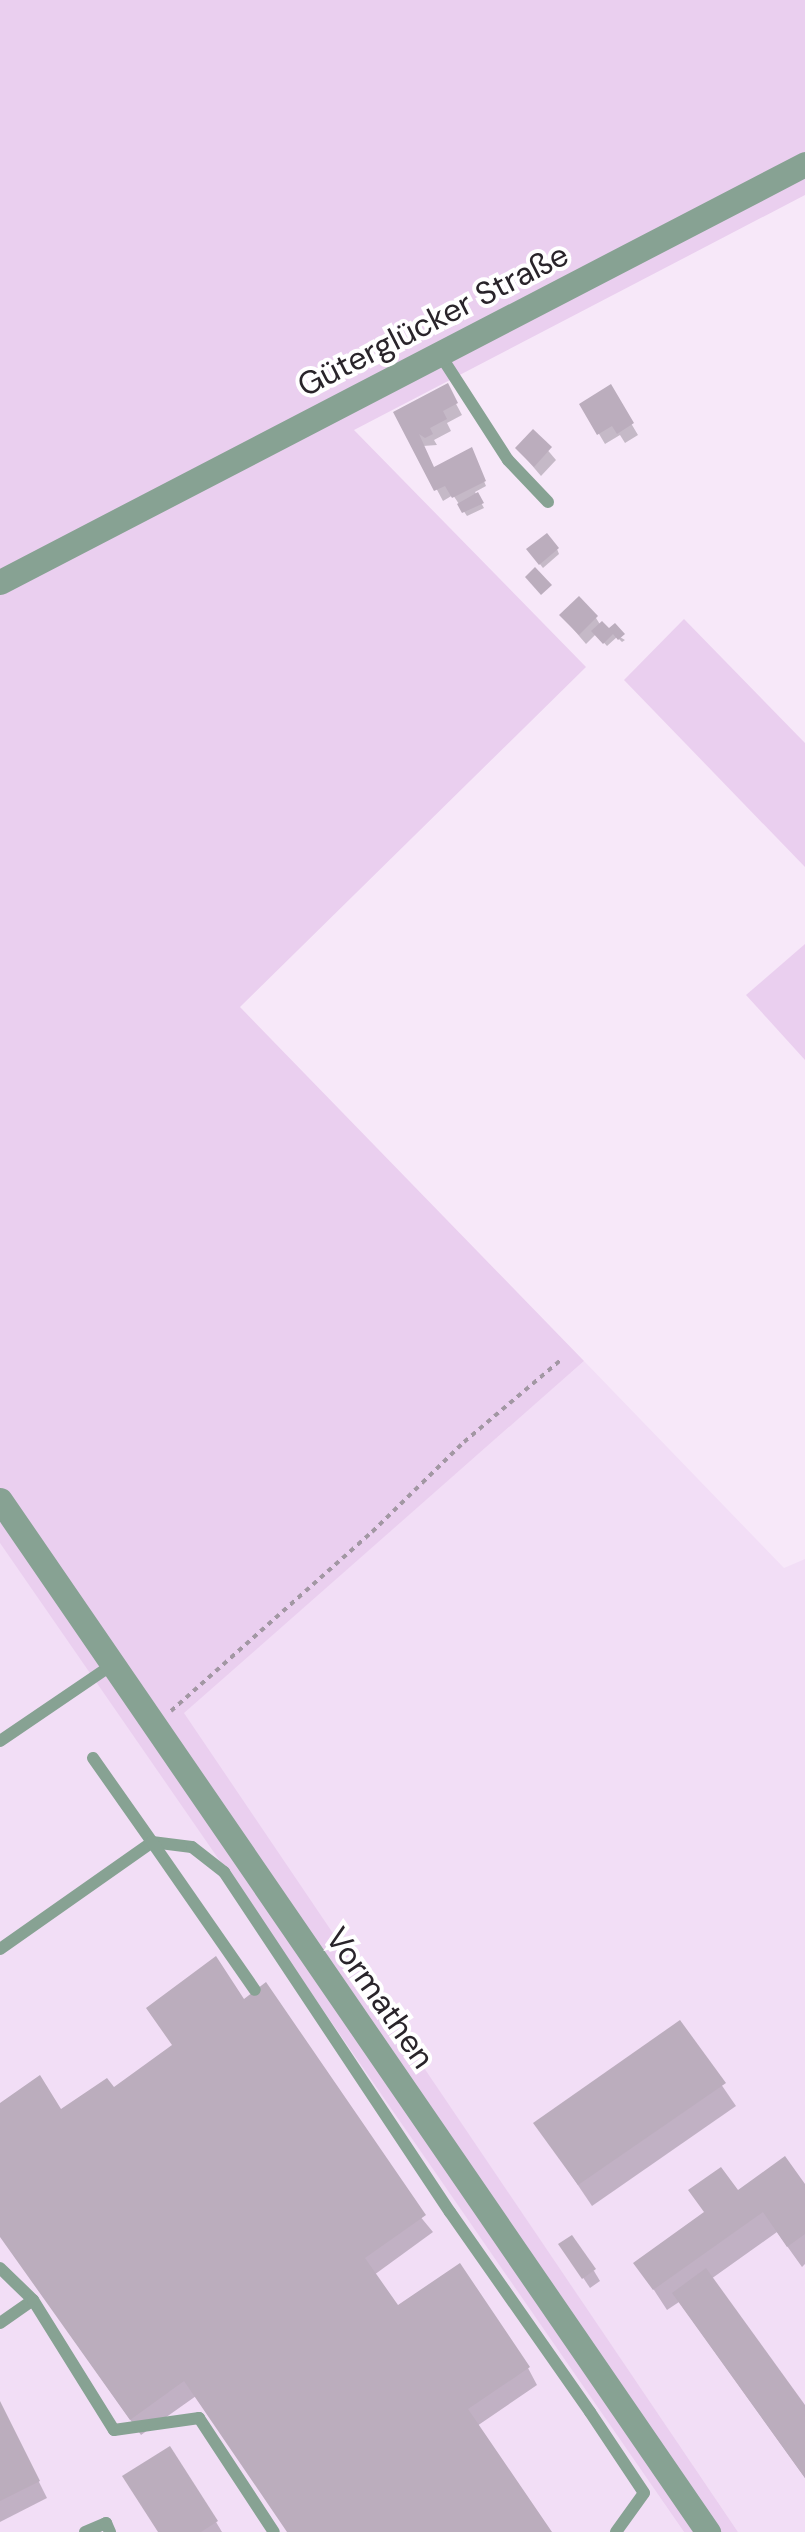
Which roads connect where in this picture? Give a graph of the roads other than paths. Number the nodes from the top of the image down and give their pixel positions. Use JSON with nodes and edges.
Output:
{"nodes":[{"id":1,"x":805,"y":164,"type":"edge"},
{"id":2,"x":439,"y":354,"type":"junction"},
{"id":3,"x":548,"y":502,"type":"dead end"},
{"id":4,"x":0,"y":582,"type":"edge"},
{"id":5,"x":0,"y":1500,"type":"edge"},
{"id":6,"x":112,"y":1665,"type":"junction"},
{"id":7,"x":0,"y":1741,"type":"edge"},
{"id":8,"x":94,"y":1758,"type":"dead end"},
{"id":9,"x":152,"y":1842,"type":"junction"},
{"id":10,"x":0,"y":1949,"type":"edge"},
{"id":11,"x":256,"y":1990,"type":"dead end"},
{"id":12,"x":0,"y":2268,"type":"edge"},
{"id":13,"x":33,"y":2300,"type":"junction"},
{"id":14,"x":0,"y":2323,"type":"edge"},
{"id":15,"x":85,"y":2532,"type":"edge"},
{"id":16,"x":110,"y":2532,"type":"edge"},
{"id":17,"x":274,"y":2532,"type":"edge"},
{"id":18,"x":616,"y":2532,"type":"edge"},
{"id":19,"x":708,"y":2532,"type":"edge"}],
"edges":[{"from":1,"to":2,"type":"street","name":"Güterglücker Straße"},
{"from":2,"to":3,"type":"lane"},
{"from":2,"to":4,"type":"street","name":"Güterglücker Straße"},
{"from":5,"to":6,"type":"street","name":"Vormathen"},
{"from":6,"to":7,"type":"lane"},
{"from":6,"to":19,"type":"street","name":"Vormathen"},
{"from":8,"to":9,"type":"lane"},
{"from":9,"to":10,"type":"lane"},
{"from":9,"to":11,"type":"lane"},
{"from":9,"to":18,"type":"lane"},
{"from":12,"to":13,"type":"lane"},
{"from":13,"to":14,"type":"lane"},
{"from":13,"to":17,"type":"lane"},
{"from":15,"to":16,"type":"lane"}]}
